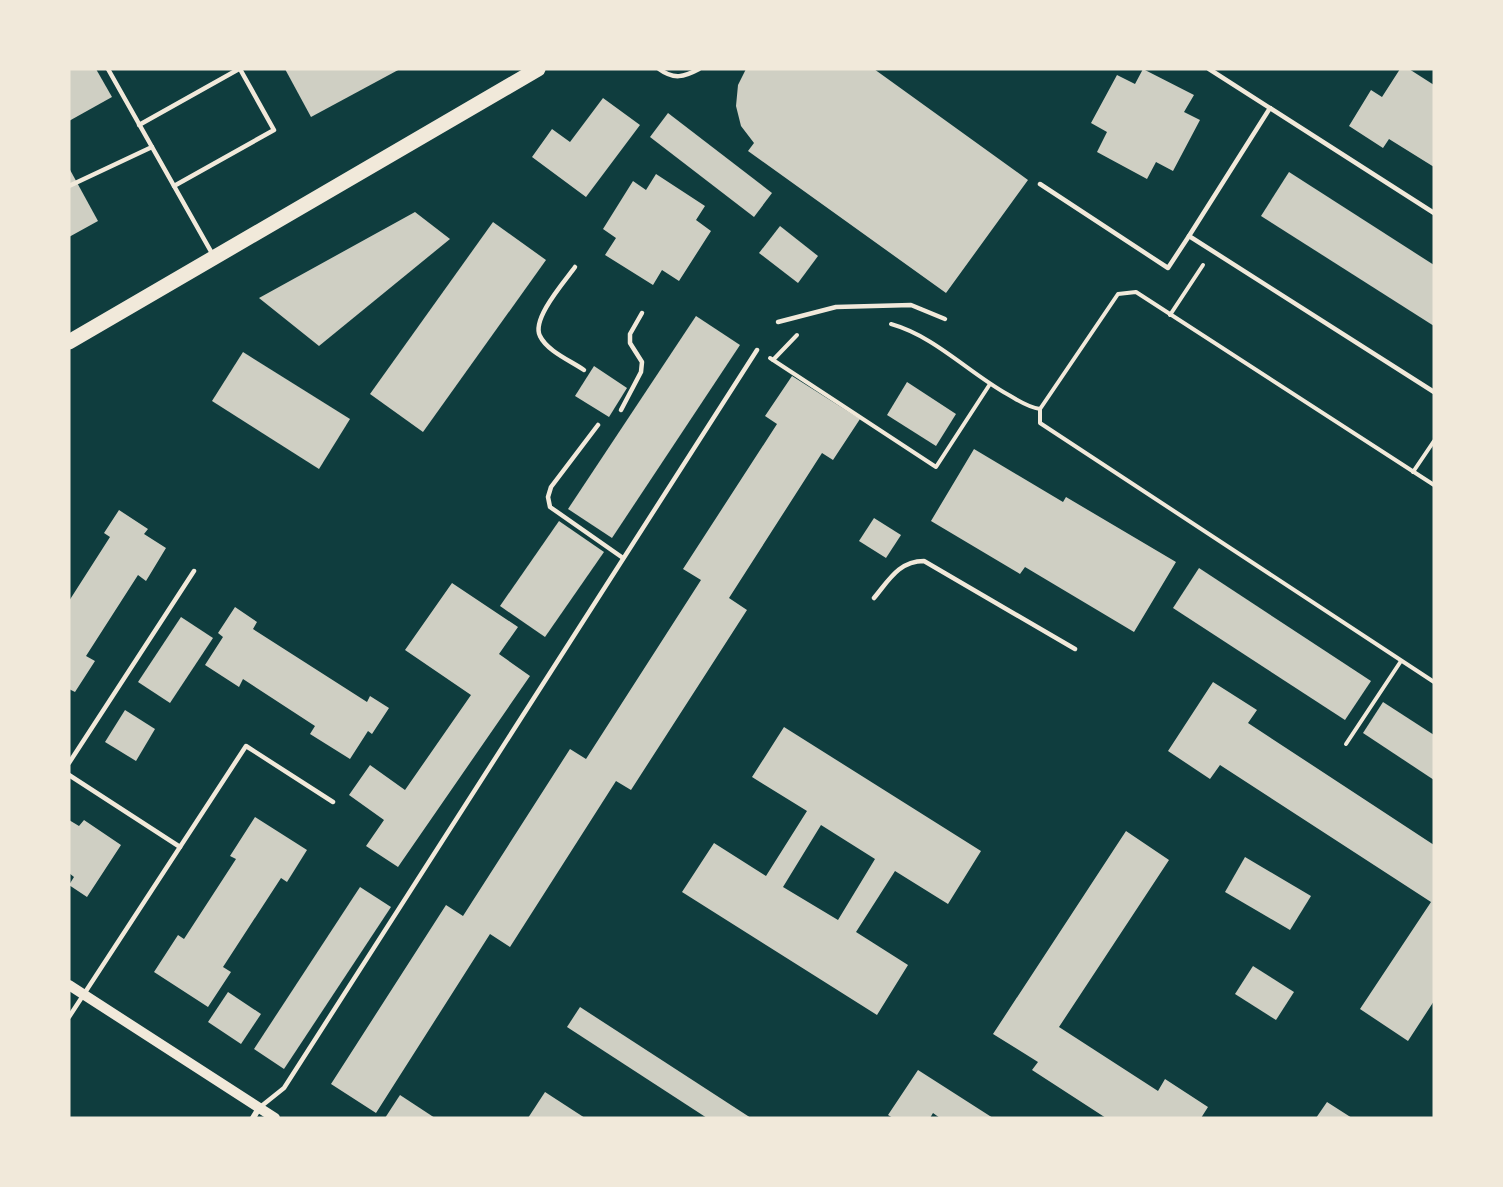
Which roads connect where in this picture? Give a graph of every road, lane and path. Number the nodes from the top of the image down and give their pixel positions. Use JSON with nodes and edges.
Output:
{"nodes":[{"id":1,"x":108,"y":69,"type":"edge"},
{"id":2,"x":239,"y":69,"type":"edge"},
{"id":3,"x":538,"y":69,"type":"edge"},
{"id":4,"x":659,"y":69,"type":"edge"},
{"id":5,"x":699,"y":69,"type":"edge"},
{"id":6,"x":1209,"y":69,"type":"edge"},
{"id":7,"x":1270,"y":108,"type":"junction"},
{"id":8,"x":140,"y":125,"type":"junction"},
{"id":9,"x":152,"y":147,"type":"junction"},
{"id":10,"x":1040,"y":184,"type":"dead end"},
{"id":11,"x":69,"y":186,"type":"edge"},
{"id":12,"x":174,"y":186,"type":"junction"},
{"id":13,"x":1434,"y":213,"type":"edge"},
{"id":14,"x":1189,"y":236,"type":"junction"},
{"id":15,"x":1213,"y":251,"type":"junction"},
{"id":16,"x":214,"y":257,"type":"junction"},
{"id":17,"x":575,"y":267,"type":"dead end"},
{"id":18,"x":642,"y":313,"type":"dead end"},
{"id":19,"x":1170,"y":315,"type":"junction"},
{"id":20,"x":945,"y":319,"type":"dead end"},
{"id":21,"x":881,"y":321,"type":"dead end"},
{"id":22,"x":778,"y":322,"type":"dead end"},
{"id":23,"x":89,"y":330,"type":"junction"},
{"id":24,"x":69,"y":331,"type":"edge"},
{"id":25,"x":798,"y":335,"type":"dead end"},
{"id":26,"x":69,"y":342,"type":"edge"},
{"id":27,"x":757,"y":350,"type":"joint"},
{"id":28,"x":773,"y":360,"type":"junction"},
{"id":29,"x":584,"y":370,"type":"dead end"},
{"id":30,"x":990,"y":384,"type":"junction"},
{"id":31,"x":1434,"y":392,"type":"edge"},
{"id":32,"x":1040,"y":409,"type":"junction"},
{"id":33,"x":621,"y":410,"type":"dead end"},
{"id":34,"x":598,"y":425,"type":"dead end"},
{"id":35,"x":1434,"y":441,"type":"edge"},
{"id":36,"x":1413,"y":472,"type":"junction"},
{"id":37,"x":1434,"y":485,"type":"edge"},
{"id":38,"x":623,"y":558,"type":"junction"},
{"id":39,"x":194,"y":571,"type":"dead end"},
{"id":40,"x":874,"y":598,"type":"dead end"},
{"id":41,"x":1075,"y":649,"type":"dead end"},
{"id":42,"x":1401,"y":661,"type":"junction"},
{"id":43,"x":1434,"y":682,"type":"edge"},
{"id":44,"x":1346,"y":744,"type":"dead end"},
{"id":45,"x":69,"y":763,"type":"edge"},
{"id":46,"x":69,"y":775,"type":"edge"},
{"id":47,"x":333,"y":802,"type":"dead end"},
{"id":48,"x":180,"y":847,"type":"junction"},
{"id":49,"x":69,"y":985,"type":"edge"},
{"id":50,"x":84,"y":995,"type":"junction"},
{"id":51,"x":69,"y":1017,"type":"edge"},
{"id":52,"x":259,"y":1108,"type":"junction"},
{"id":53,"x":253,"y":1118,"type":"edge"},
{"id":54,"x":274,"y":1118,"type":"edge"}],
"edges":[{"from":1,"to":8,"type":"lane"},
{"from":2,"to":8,"type":"lane"},
{"from":2,"to":12,"type":"lane"},
{"from":3,"to":16,"type":"main road"},
{"from":4,"to":5,"type":"lane"},
{"from":6,"to":7,"type":"lane"},
{"from":7,"to":13,"type":"lane"},
{"from":7,"to":14,"type":"lane"},
{"from":8,"to":9,"type":"lane"},
{"from":9,"to":11,"type":"lane"},
{"from":9,"to":12,"type":"lane"},
{"from":10,"to":14,"type":"lane"},
{"from":12,"to":16,"type":"lane"},
{"from":14,"to":15,"type":"lane"},
{"from":15,"to":19,"type":"path"},
{"from":15,"to":31,"type":"lane"},
{"from":16,"to":23,"type":"main road"},
{"from":17,"to":29,"type":"lane"},
{"from":18,"to":33,"type":"lane"},
{"from":19,"to":32,"type":"path"},
{"from":19,"to":36,"type":"path"},
{"from":20,"to":22,"type":"lane"},
{"from":21,"to":30,"type":"path"},
{"from":23,"to":24,"type":"street"},
{"from":23,"to":26,"type":"main road"},
{"from":25,"to":28,"type":"path"},
{"from":27,"to":28,"type":"path"},
{"from":27,"to":38,"type":"lane"},
{"from":28,"to":30,"type":"path"},
{"from":30,"to":32,"type":"path"},
{"from":32,"to":42,"type":"path"},
{"from":34,"to":38,"type":"lane"},
{"from":35,"to":36,"type":"path"},
{"from":36,"to":37,"type":"path"},
{"from":38,"to":52,"type":"lane"},
{"from":39,"to":45,"type":"lane"},
{"from":40,"to":41,"type":"lane"},
{"from":42,"to":43,"type":"path"},
{"from":42,"to":44,"type":"path"},
{"from":46,"to":48,"type":"lane"},
{"from":47,"to":48,"type":"lane"},
{"from":48,"to":50,"type":"lane"},
{"from":49,"to":50,"type":"street"},
{"from":50,"to":51,"type":"lane"},
{"from":50,"to":52,"type":"street"},
{"from":52,"to":53,"type":"street"},
{"from":52,"to":54,"type":"street"}]}
